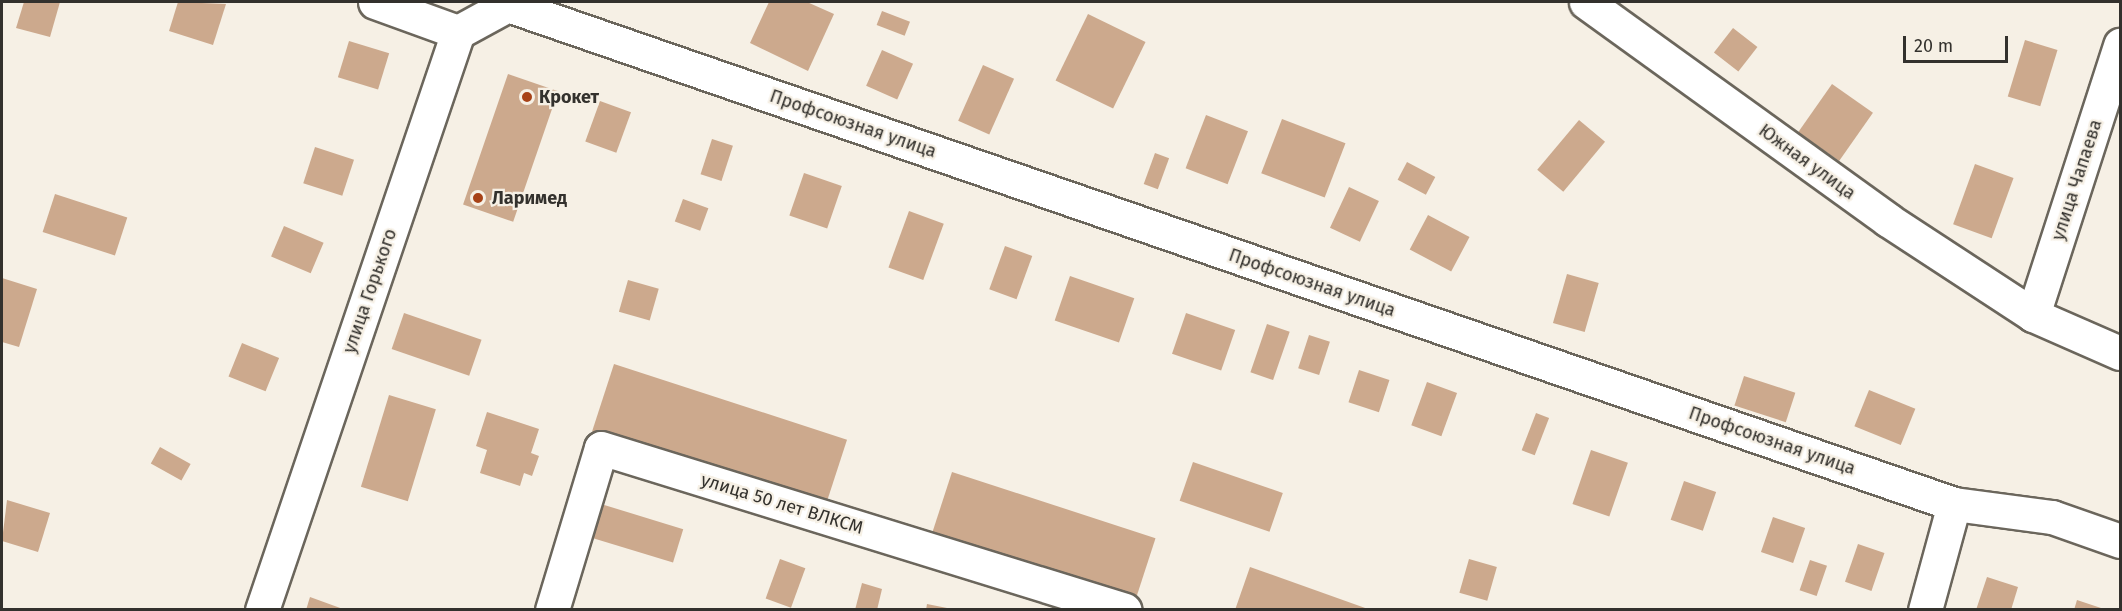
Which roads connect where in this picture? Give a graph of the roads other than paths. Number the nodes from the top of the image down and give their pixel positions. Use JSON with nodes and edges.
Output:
{"nodes":[{"id":1,"x":375,"y":2,"type":"edge"},
{"id":2,"x":1586,"y":2,"type":"edge"},
{"id":3,"x":511,"y":4,"type":"edge"},
{"id":4,"x":458,"y":32,"type":"junction"},
{"id":5,"x":2121,"y":45,"type":"edge"},
{"id":6,"x":2033,"y":315,"type":"junction"},
{"id":7,"x":2121,"y":353,"type":"edge"},
{"id":8,"x":1954,"y":504,"type":"junction"},
{"id":9,"x":2121,"y":541,"type":"edge"},
{"id":10,"x":262,"y":609,"type":"edge"},
{"id":11,"x":552,"y":609,"type":"edge"},
{"id":12,"x":1125,"y":609,"type":"edge"},
{"id":13,"x":1925,"y":609,"type":"edge"}],
"edges":[{"from":1,"to":4,"type":"street"},
{"from":2,"to":6,"type":"street","name":"Южная улица"},
{"from":3,"to":4,"type":"street"},
{"from":3,"to":8,"type":"street","name":"Профсоюзная улица"},
{"from":4,"to":10,"type":"street","name":"улица Горького"},
{"from":5,"to":6,"type":"street","name":"улица Чапаева"},
{"from":6,"to":7,"type":"street"},
{"from":8,"to":9,"type":"street","name":"Профсоюзная улица"},
{"from":8,"to":13,"type":"street"},
{"from":11,"to":12,"type":"street","name":"улица 50 лет ВЛКСМ"}]}
